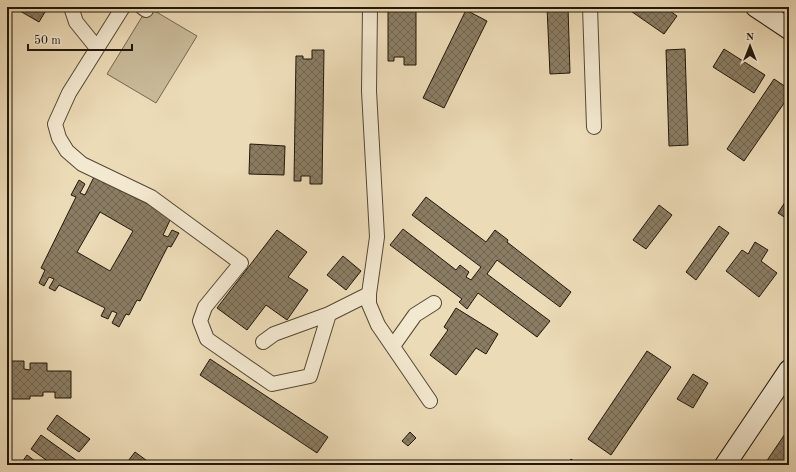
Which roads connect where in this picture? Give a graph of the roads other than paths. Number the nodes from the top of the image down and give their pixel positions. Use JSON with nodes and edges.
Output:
{"nodes":[{"id":1,"x":71,"y":7,"type":"edge"},
{"id":2,"x":123,"y":7,"type":"edge"},
{"id":3,"x":370,"y":7,"type":"edge"},
{"id":4,"x":590,"y":7,"type":"edge"},
{"id":5,"x":756,"y":7,"type":"edge"},
{"id":6,"x":789,"y":30,"type":"edge"},
{"id":7,"x":97,"y":48,"type":"junction"},
{"id":8,"x":594,"y":127,"type":"dead end"},
{"id":9,"x":369,"y":294,"type":"junction"},
{"id":10,"x":434,"y":303,"type":"dead end"},
{"id":11,"x":329,"y":314,"type":"junction"},
{"id":12,"x":263,"y":342,"type":"dead end"},
{"id":13,"x":393,"y":346,"type":"junction"},
{"id":14,"x":789,"y":370,"type":"edge"},
{"id":15,"x":430,"y":401,"type":"dead end"},
{"id":16,"x":725,"y":465,"type":"edge"}],
"edges":[{"from":1,"to":7,"type":"street"},
{"from":2,"to":7,"type":"street"},
{"from":3,"to":9,"type":"street"},
{"from":4,"to":8,"type":"street"},
{"from":5,"to":6,"type":"street"},
{"from":7,"to":11,"type":"street"},
{"from":9,"to":11,"type":"street"},
{"from":9,"to":13,"type":"street"},
{"from":10,"to":13,"type":"street"},
{"from":11,"to":12,"type":"street"},
{"from":13,"to":15,"type":"street"},
{"from":14,"to":16,"type":"street"}]}
